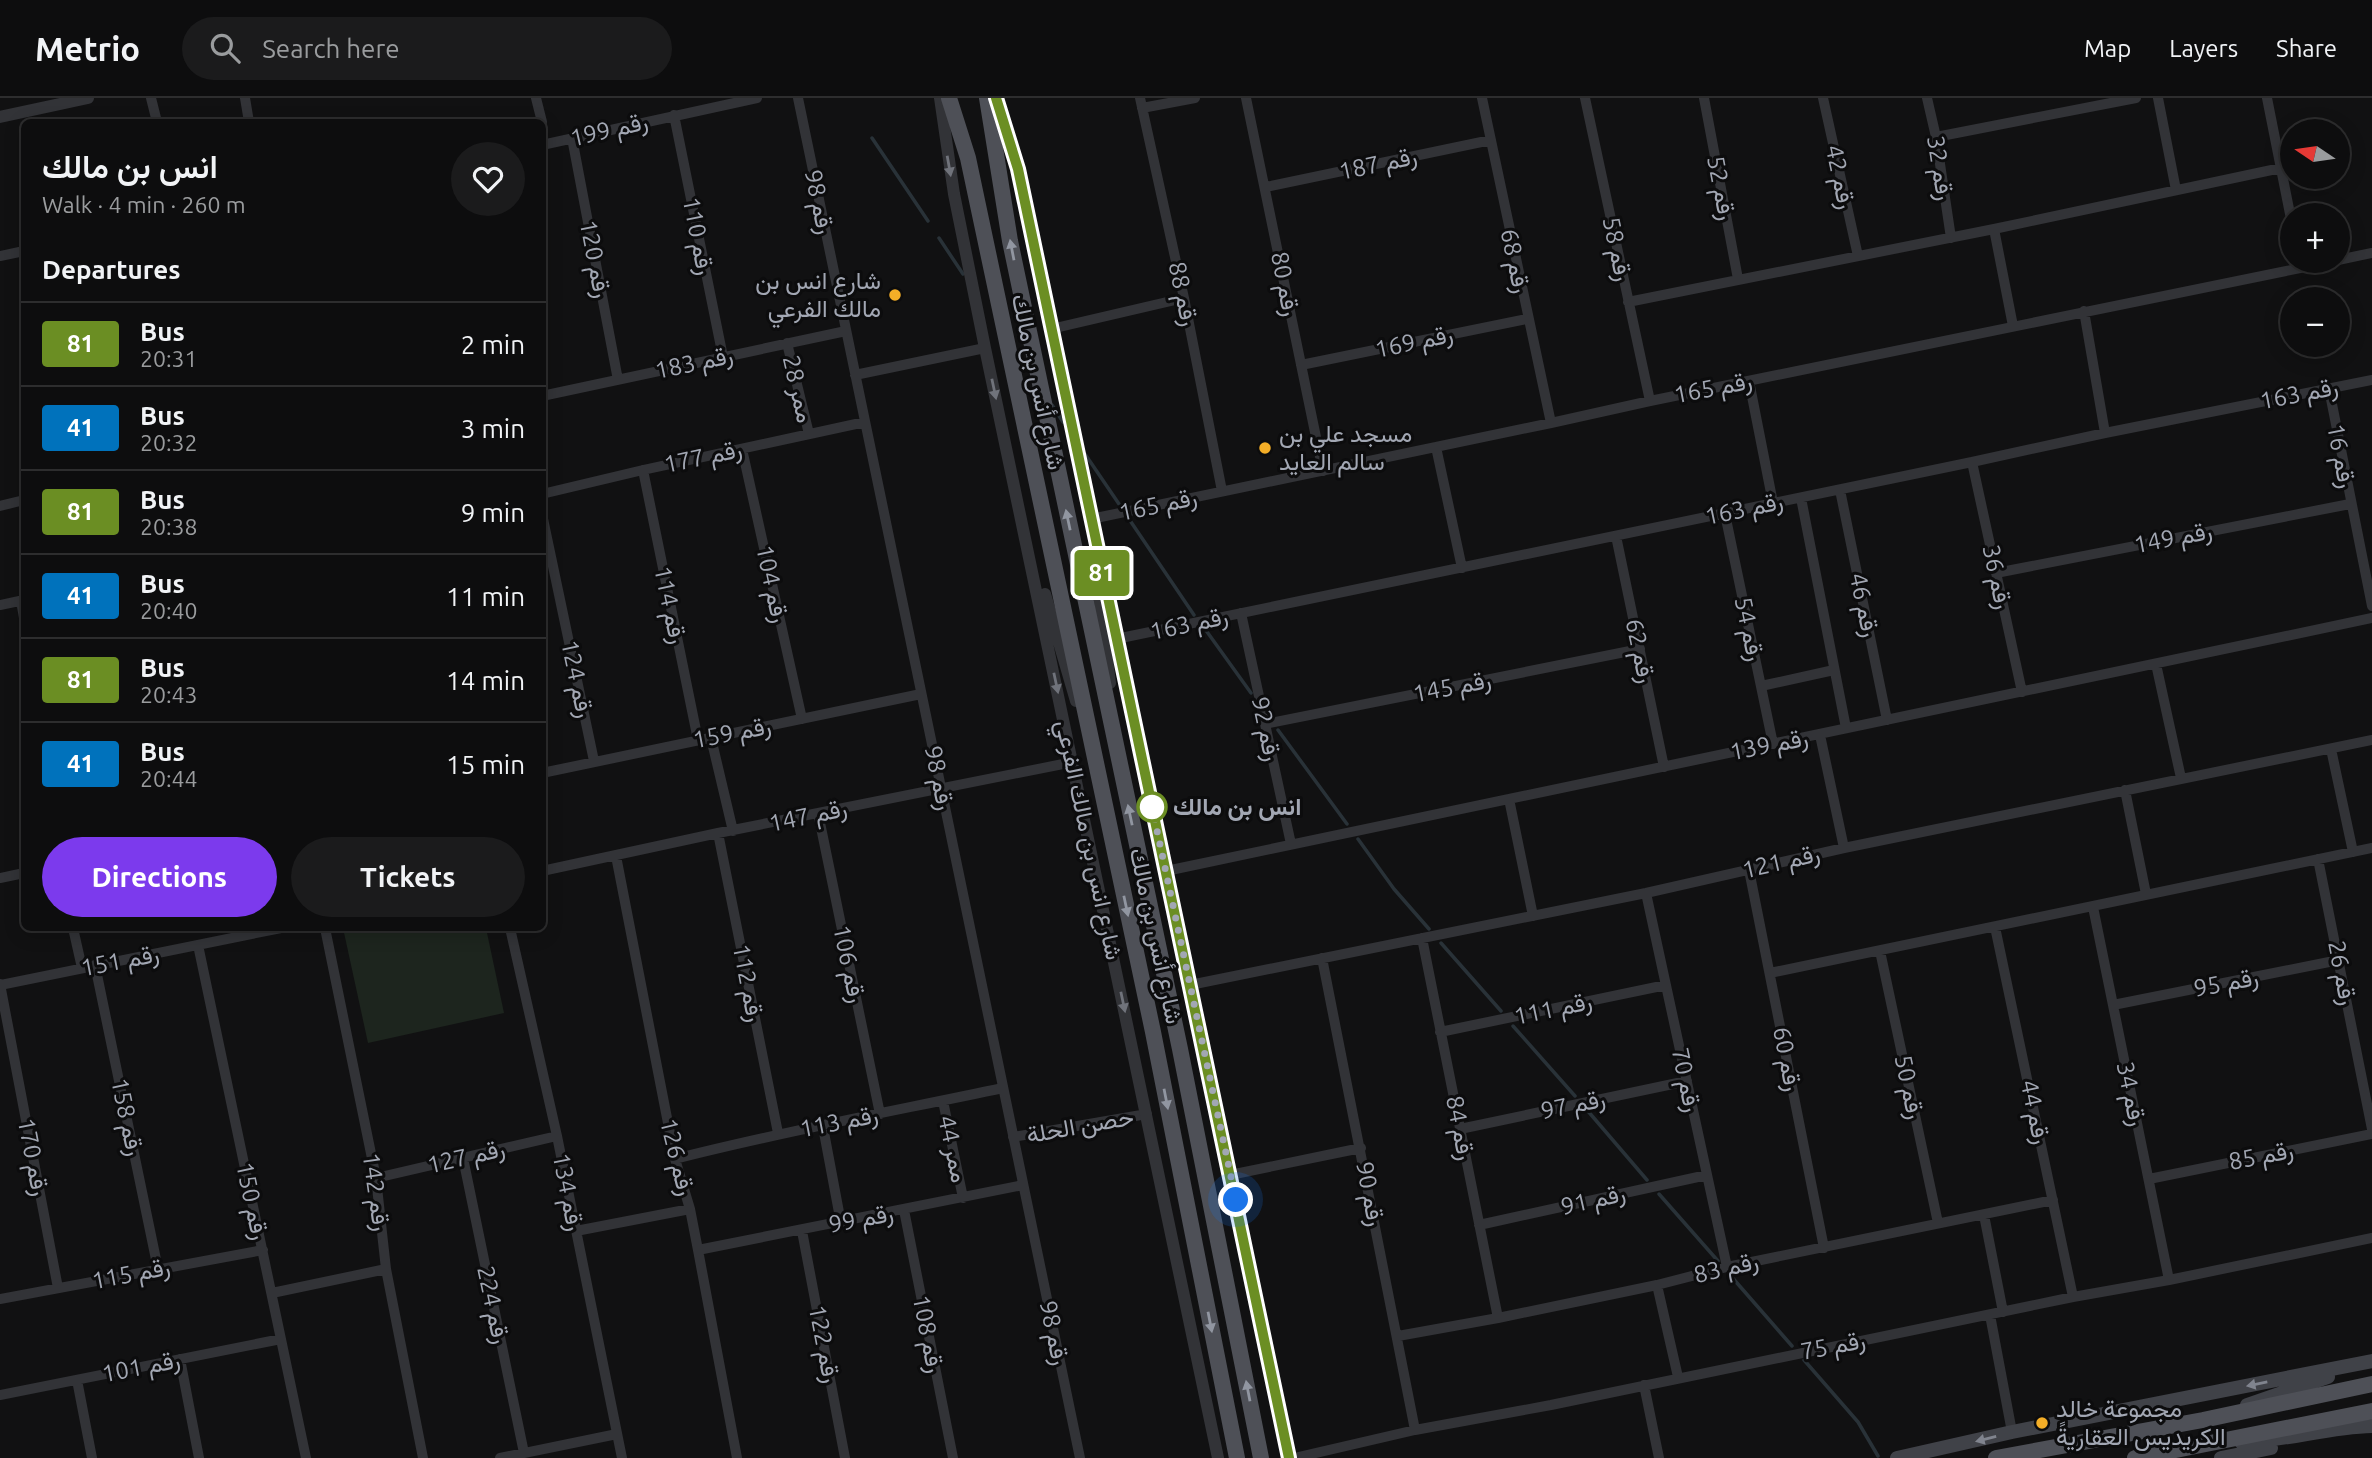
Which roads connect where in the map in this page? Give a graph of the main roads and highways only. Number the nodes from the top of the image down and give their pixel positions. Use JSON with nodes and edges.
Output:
{"nodes":[{"id":1,"x":949,"y":98,"type":"edge"},
{"id":2,"x":987,"y":98,"type":"edge"},
{"id":3,"x":2372,"y":1362,"type":"edge"},
{"id":4,"x":2372,"y":1384,"type":"edge"},
{"id":5,"x":2372,"y":1410,"type":"edge"},
{"id":6,"x":2203,"y":1420,"type":"junction"},
{"id":7,"x":2372,"y":1427,"type":"edge"},
{"id":8,"x":2212,"y":1442,"type":"junction"},
{"id":9,"x":1237,"y":1458,"type":"edge"},
{"id":10,"x":1261,"y":1458,"type":"edge"},
{"id":11,"x":1896,"y":1458,"type":"edge"},
{"id":12,"x":1996,"y":1458,"type":"edge"},
{"id":13,"x":2135,"y":1458,"type":"edge"},
{"id":14,"x":2221,"y":1458,"type":"edge"}],
"edges":[{"from":1,"to":9,"type":"main road","name":"شارع أنس بن مالك","one_way":true},
{"from":10,"to":2,"type":"main road","name":"شارع أنس بن مالك","one_way":true},
{"from":3,"to":6,"type":"main road"},
{"from":3,"to":11,"type":"main road","one_way":true},
{"from":4,"to":6,"type":"main road"},
{"from":5,"to":8,"type":"main road"},
{"from":6,"to":12,"type":"main road"},
{"from":7,"to":8,"type":"main road"},
{"from":7,"to":14,"type":"main road"},
{"from":8,"to":13,"type":"main road"}]}
